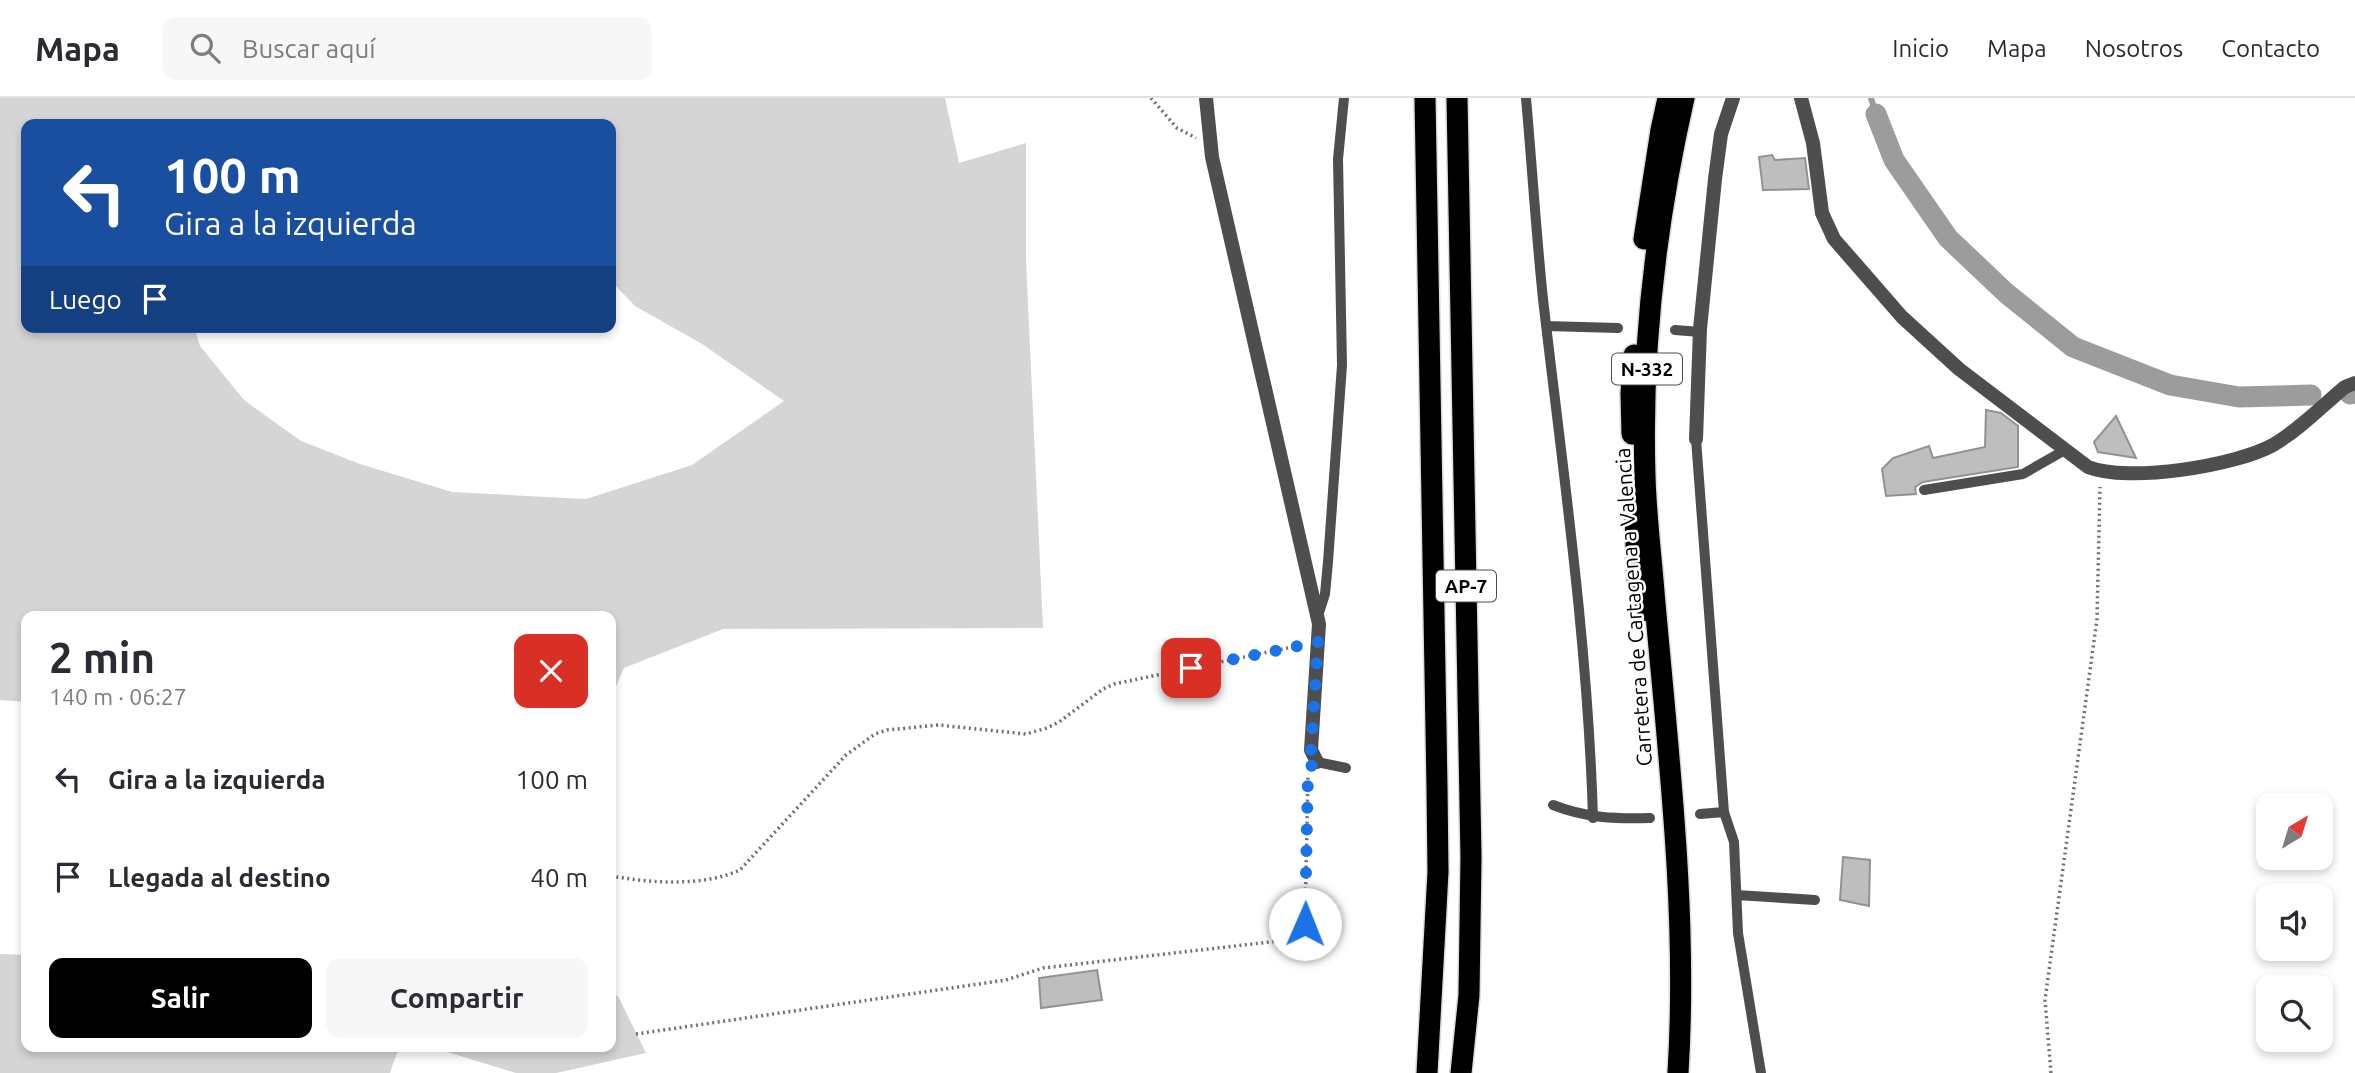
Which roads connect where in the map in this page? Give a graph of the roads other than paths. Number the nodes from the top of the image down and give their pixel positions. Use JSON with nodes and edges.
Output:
{"nodes":[{"id":1,"x":1206,"y":98,"type":"edge"},
{"id":2,"x":1344,"y":98,"type":"edge"},
{"id":3,"x":1425,"y":98,"type":"edge"},
{"id":4,"x":1458,"y":98,"type":"edge"},
{"id":5,"x":1526,"y":98,"type":"edge"},
{"id":6,"x":1668,"y":98,"type":"edge"},
{"id":7,"x":1684,"y":98,"type":"edge"},
{"id":8,"x":1733,"y":98,"type":"edge"},
{"id":9,"x":1801,"y":98,"type":"edge"},
{"id":10,"x":1546,"y":326,"type":"junction"},
{"id":11,"x":1618,"y":328,"type":"dead end"},
{"id":12,"x":1675,"y":330,"type":"dead end"},
{"id":13,"x":1700,"y":332,"type":"junction"},
{"id":14,"x":2355,"y":383,"type":"edge"},
{"id":15,"x":1696,"y":439,"type":"joint"},
{"id":16,"x":2065,"y":450,"type":"junction"},
{"id":17,"x":1924,"y":490,"type":"dead end"},
{"id":18,"x":1318,"y":616,"type":"junction"},
{"id":19,"x":1658,"y":643,"type":"junction"},
{"id":20,"x":1318,"y":762,"type":"joint"},
{"id":21,"x":1346,"y":768,"type":"dead end"},
{"id":22,"x":1553,"y":806,"type":"dead end"},
{"id":23,"x":1724,"y":812,"type":"junction"},
{"id":24,"x":1700,"y":814,"type":"dead end"},
{"id":25,"x":1593,"y":818,"type":"junction"},
{"id":26,"x":1650,"y":818,"type":"dead end"},
{"id":27,"x":1737,"y":895,"type":"junction"},
{"id":28,"x":1815,"y":900,"type":"dead end"},
{"id":29,"x":1427,"y":1073,"type":"edge"},
{"id":30,"x":1461,"y":1073,"type":"edge"},
{"id":31,"x":1678,"y":1073,"type":"edge"},
{"id":32,"x":1761,"y":1073,"type":"edge"}],
"edges":[{"from":1,"to":18,"type":"street"},
{"from":2,"to":18,"type":"lane"},
{"from":3,"to":29,"type":"highway","number":"AP-7"},
{"from":4,"to":30,"type":"highway","number":"AP-7"},
{"from":5,"to":10,"type":"lane"},
{"from":6,"to":19,"type":"highway"},
{"from":7,"to":19,"type":"highway","name":"Carretera de Cartagena a Valencia","number":"N-332"},
{"from":8,"to":13,"type":"street"},
{"from":9,"to":16,"type":"street"},
{"from":10,"to":11,"type":"lane"},
{"from":10,"to":25,"type":"lane"},
{"from":12,"to":13,"type":"lane"},
{"from":13,"to":15,"type":"street"},
{"from":14,"to":16,"type":"street"},
{"from":15,"to":23,"type":"lane"},
{"from":16,"to":17,"type":"lane"},
{"from":18,"to":20,"type":"street"},
{"from":19,"to":31,"type":"highway","name":"Carretera de Cartagena a Valencia","number":"N-332"},
{"from":20,"to":21,"type":"lane"},
{"from":22,"to":25,"type":"lane"},
{"from":23,"to":24,"type":"lane"},
{"from":23,"to":27,"type":"lane"},
{"from":25,"to":26,"type":"lane"},
{"from":27,"to":28,"type":"lane"},
{"from":27,"to":32,"type":"lane"}]}
